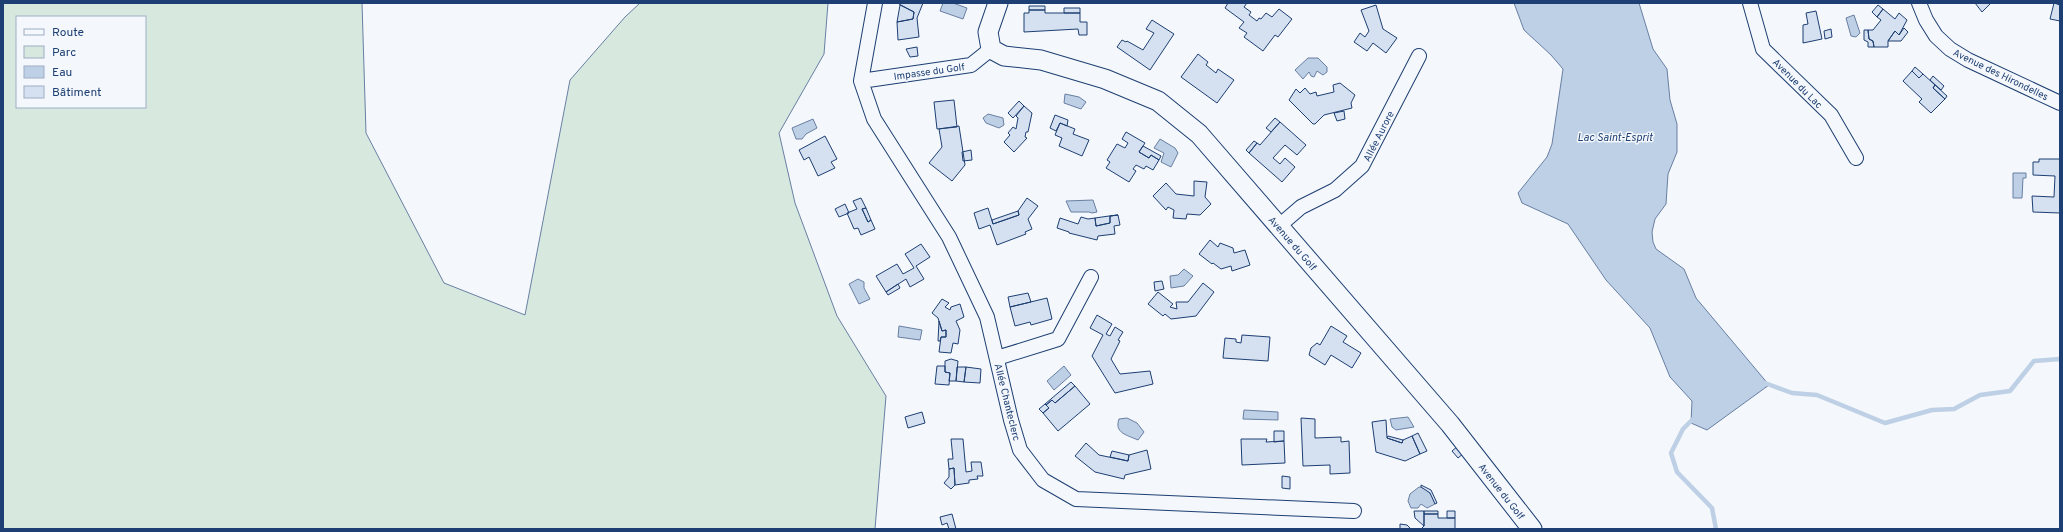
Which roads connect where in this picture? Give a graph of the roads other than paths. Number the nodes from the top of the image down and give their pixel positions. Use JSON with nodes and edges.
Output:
{"nodes":[{"id":1,"x":875,"y":3,"type":"edge"},
{"id":2,"x":998,"y":3,"type":"edge"},
{"id":3,"x":1750,"y":3,"type":"edge"},
{"id":4,"x":1919,"y":3,"type":"edge"},
{"id":5,"x":991,"y":49,"type":"junction"},
{"id":6,"x":1419,"y":56,"type":"dead end"},
{"id":7,"x":862,"y":81,"type":"junction"},
{"id":8,"x":2060,"y":103,"type":"edge"},
{"id":9,"x":1856,"y":158,"type":"dead end"},
{"id":10,"x":1279,"y":226,"type":"junction"},
{"id":11,"x":1091,"y":276,"type":"dead end"},
{"id":12,"x":997,"y":358,"type":"junction"},
{"id":13,"x":1354,"y":510,"type":"dead end"},
{"id":14,"x":1532,"y":529,"type":"edge"}],
"edges":[{"from":1,"to":7,"type":"street"},
{"from":2,"to":5,"type":"street"},
{"from":3,"to":9,"type":"street","name":"Avenue du Lac"},
{"from":4,"to":8,"type":"street","name":"Avenue des Hirondelles"},
{"from":5,"to":7,"type":"street","name":"Impasse du Golf"},
{"from":5,"to":10,"type":"street","name":"Avenue du Golf"},
{"from":6,"to":10,"type":"street","name":"Allée Aurore"},
{"from":7,"to":12,"type":"street","name":"Allée Chanteclerc"},
{"from":10,"to":14,"type":"street","name":"Avenue du Golf"},
{"from":11,"to":12,"type":"street"},
{"from":12,"to":13,"type":"street","name":"Allée Chanteclerc"}]}
